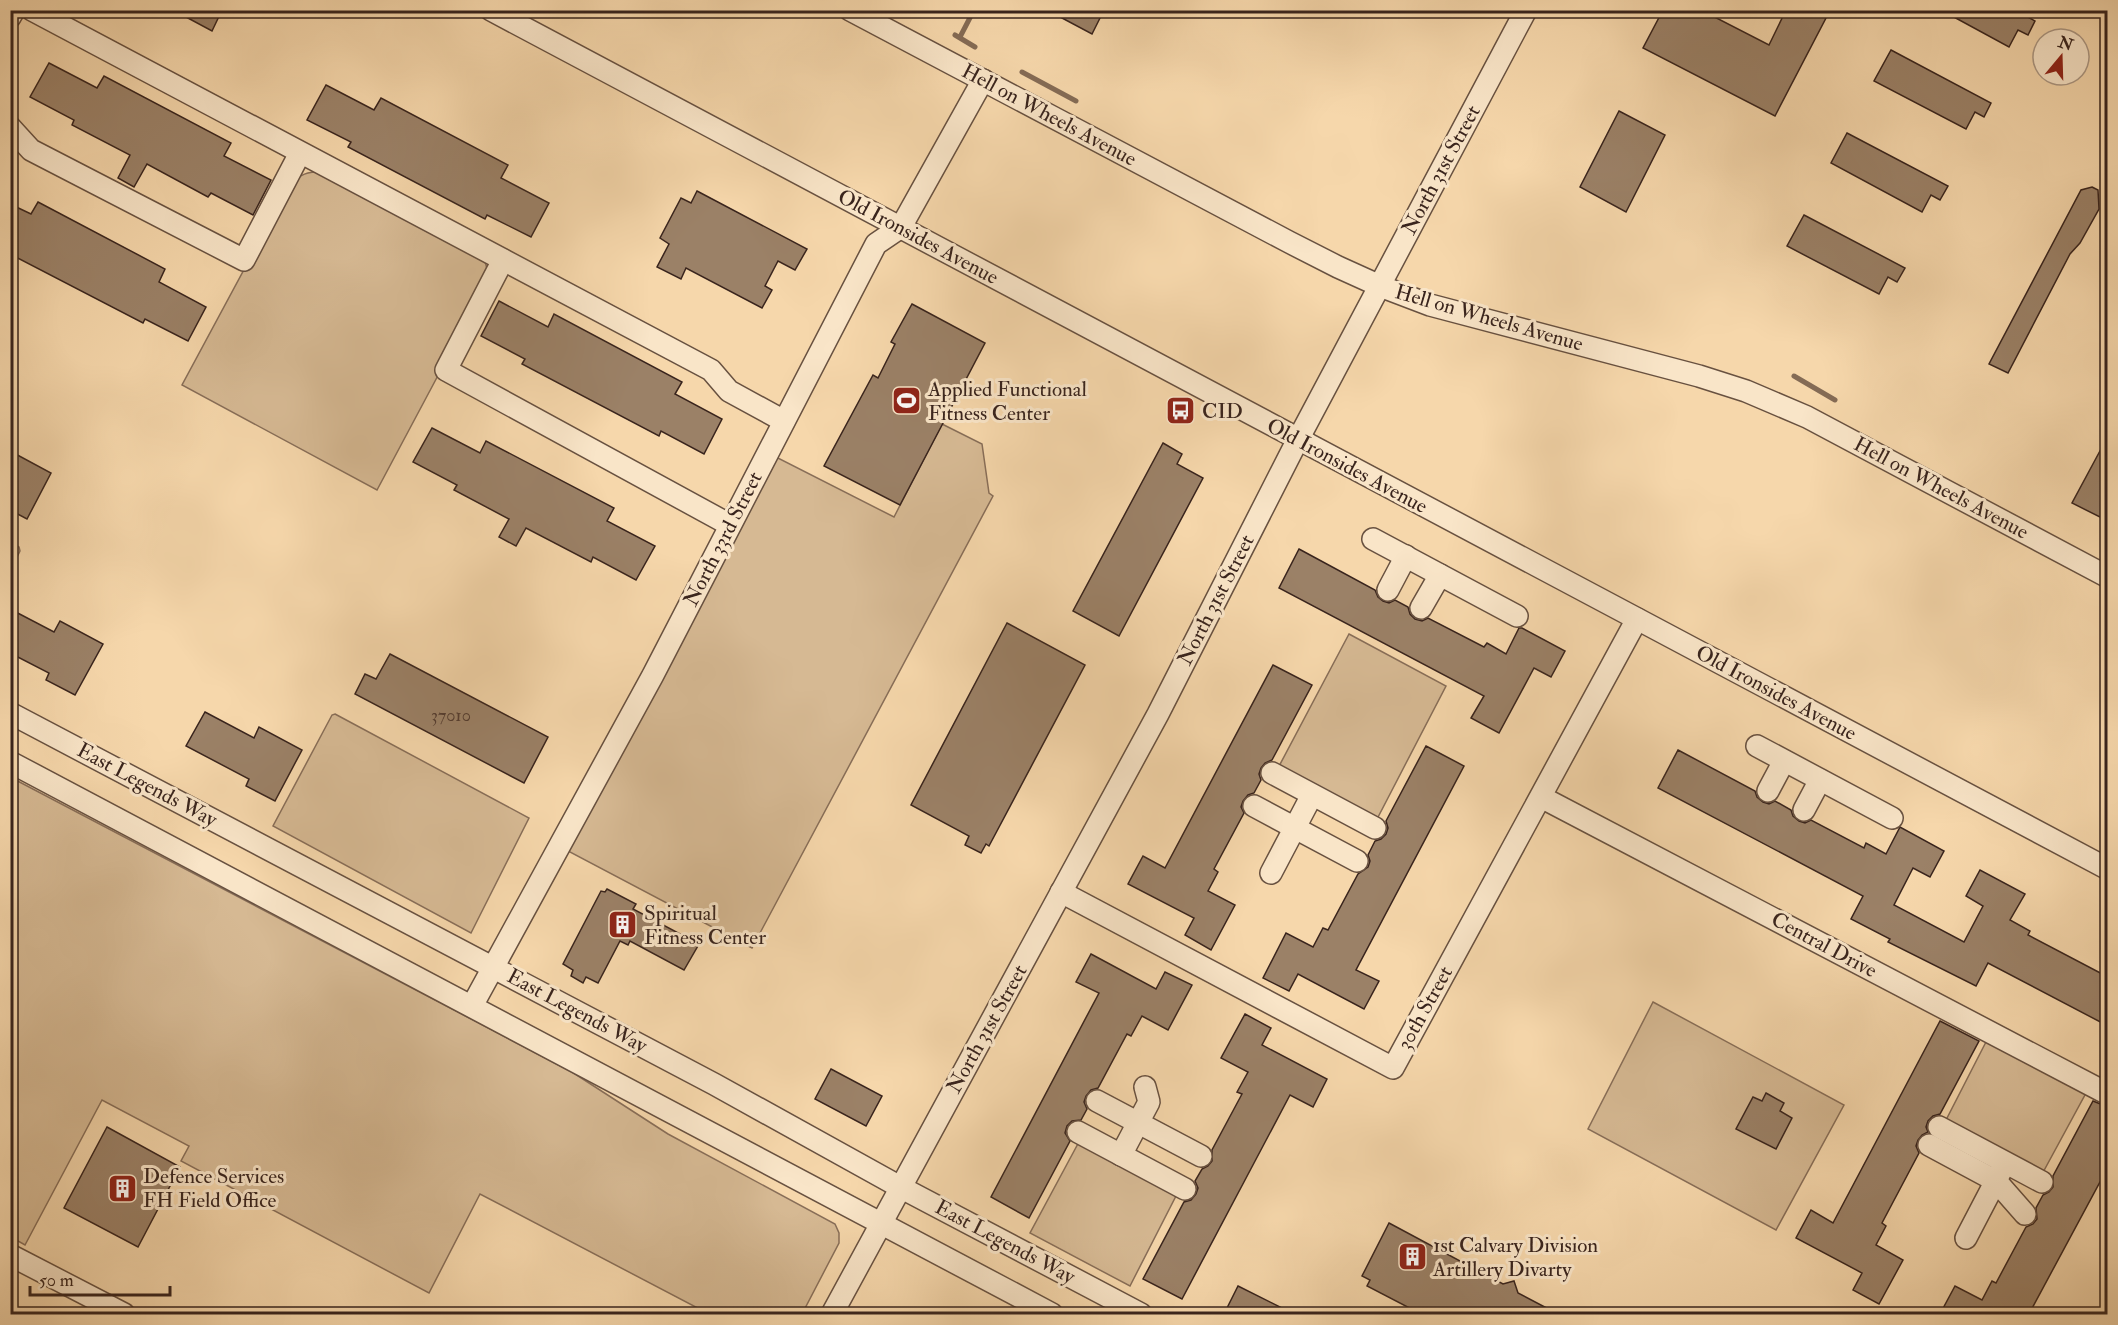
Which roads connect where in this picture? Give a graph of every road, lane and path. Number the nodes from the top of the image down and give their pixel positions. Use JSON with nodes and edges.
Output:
{"nodes":[{"id":1,"x":14,"y":10,"type":"edge"},
{"id":2,"x":32,"y":10,"type":"edge"},
{"id":3,"x":491,"y":10,"type":"edge"},
{"id":4,"x":850,"y":10,"type":"edge"},
{"id":5,"x":1526,"y":10,"type":"edge"},
{"id":6,"x":10,"y":17,"type":"edge"},
{"id":7,"x":983,"y":80,"type":"junction"},
{"id":8,"x":10,"y":127,"type":"edge"},
{"id":9,"x":300,"y":153,"type":"junction"},
{"id":10,"x":901,"y":227,"type":"junction"},
{"id":11,"x":503,"y":260,"type":"junction"},
{"id":12,"x":1380,"y":286,"type":"junction"},
{"id":13,"x":784,"y":421,"type":"junction"},
{"id":14,"x":1298,"y":440,"type":"junction"},
{"id":15,"x":730,"y":525,"type":"junction"},
{"id":16,"x":1373,"y":539,"type":"dead end"},
{"id":17,"x":1406,"y":556,"type":"junction"},
{"id":18,"x":1440,"y":575,"type":"junction"},
{"id":19,"x":2108,"y":576,"type":"edge"},
{"id":20,"x":1388,"y":590,"type":"dead end"},
{"id":21,"x":1421,"y":608,"type":"dead end"},
{"id":22,"x":1517,"y":616,"type":"dead end"},
{"id":23,"x":1637,"y":619,"type":"junction"},
{"id":24,"x":10,"y":713,"type":"edge"},
{"id":25,"x":1757,"y":746,"type":"dead end"},
{"id":26,"x":1784,"y":761,"type":"junction"},
{"id":27,"x":10,"y":762,"type":"edge"},
{"id":28,"x":1272,"y":773,"type":"dead end"},
{"id":29,"x":1820,"y":780,"type":"junction"},
{"id":30,"x":1768,"y":791,"type":"dead end"},
{"id":31,"x":1312,"y":795,"type":"junction"},
{"id":32,"x":1541,"y":796,"type":"junction"},
{"id":33,"x":1254,"y":806,"type":"dead end"},
{"id":34,"x":1804,"y":810,"type":"dead end"},
{"id":35,"x":1892,"y":818,"type":"dead end"},
{"id":36,"x":1294,"y":828,"type":"junction"},
{"id":37,"x":1375,"y":828,"type":"dead end"},
{"id":38,"x":1358,"y":861,"type":"dead end"},
{"id":39,"x":2108,"y":869,"type":"edge"},
{"id":40,"x":1271,"y":873,"type":"dead end"},
{"id":41,"x":1061,"y":892,"type":"junction"},
{"id":42,"x":493,"y":967,"type":"junction"},
{"id":43,"x":472,"y":1006,"type":"junction"},
{"id":44,"x":1145,"y":1087,"type":"dead end"},
{"id":45,"x":2108,"y":1094,"type":"edge"},
{"id":46,"x":1098,"y":1101,"type":"dead end"},
{"id":47,"x":1138,"y":1122,"type":"junction"},
{"id":48,"x":1078,"y":1132,"type":"dead end"},
{"id":49,"x":1934,"y":1136,"type":"dead end"},
{"id":50,"x":1120,"y":1155,"type":"junction"},
{"id":51,"x":1201,"y":1156,"type":"dead end"},
{"id":52,"x":2001,"y":1172,"type":"junction"},
{"id":53,"x":2042,"y":1182,"type":"dead end"},
{"id":54,"x":900,"y":1187,"type":"junction"},
{"id":55,"x":1185,"y":1189,"type":"dead end"},
{"id":56,"x":2025,"y":1214,"type":"dead end"},
{"id":57,"x":880,"y":1223,"type":"junction"},
{"id":58,"x":1966,"y":1238,"type":"dead end"},
{"id":59,"x":10,"y":1254,"type":"edge"},
{"id":60,"x":124,"y":1314,"type":"edge"},
{"id":61,"x":832,"y":1314,"type":"edge"},
{"id":62,"x":1052,"y":1314,"type":"edge"},
{"id":63,"x":1141,"y":1314,"type":"edge"}],
"edges":[{"from":1,"to":6,"type":"street"},
{"from":2,"to":9,"type":"street"},
{"from":3,"to":10,"type":"street","name":"Old Ironsides Avenue"},
{"from":4,"to":7,"type":"street","name":"Hell on Wheels Avenue"},
{"from":5,"to":12,"type":"street","name":"North 31st Street"},
{"from":7,"to":10,"type":"street","name":"North 33rd Street"},
{"from":7,"to":12,"type":"street","name":"Hell on Wheels Avenue"},
{"from":8,"to":9,"type":"street"},
{"from":9,"to":11,"type":"street"},
{"from":10,"to":13,"type":"street","name":"North 33rd Street"},
{"from":10,"to":14,"type":"street","name":"Old Ironsides Avenue"},
{"from":11,"to":13,"type":"street"},
{"from":11,"to":15,"type":"street"},
{"from":12,"to":14,"type":"street","name":"North 31st Street"},
{"from":12,"to":19,"type":"street","name":"Hell on Wheels Avenue"},
{"from":13,"to":15,"type":"street","name":"North 33rd Street"},
{"from":14,"to":23,"type":"street","name":"Old Ironsides Avenue"},
{"from":14,"to":41,"type":"street","name":"North 31st Street"},
{"from":15,"to":42,"type":"street","name":"North 33rd Street"},
{"from":16,"to":17,"type":"street"},
{"from":17,"to":18,"type":"street"},
{"from":17,"to":20,"type":"street"},
{"from":18,"to":21,"type":"street"},
{"from":18,"to":22,"type":"street"},
{"from":23,"to":32,"type":"street","name":"30th Street"},
{"from":23,"to":39,"type":"street","name":"Old Ironsides Avenue"},
{"from":24,"to":42,"type":"street","name":"East Legends Way"},
{"from":25,"to":26,"type":"street"},
{"from":26,"to":29,"type":"street"},
{"from":26,"to":30,"type":"street"},
{"from":27,"to":43,"type":"street","name":"East Legends Way"},
{"from":28,"to":31,"type":"street"},
{"from":29,"to":34,"type":"street"},
{"from":29,"to":35,"type":"street"},
{"from":31,"to":36,"type":"street"},
{"from":31,"to":37,"type":"street"},
{"from":32,"to":41,"type":"street","name":"30th Street"},
{"from":32,"to":45,"type":"street","name":"Central Drive"},
{"from":33,"to":36,"type":"street"},
{"from":36,"to":38,"type":"street"},
{"from":36,"to":40,"type":"street"},
{"from":41,"to":54,"type":"street","name":"North 31st Street"},
{"from":42,"to":43,"type":"street","name":"North 33rd Street"},
{"from":42,"to":54,"type":"street","name":"East Legends Way"},
{"from":43,"to":57,"type":"street","name":"East Legends Way"},
{"from":44,"to":47,"type":"street"},
{"from":46,"to":47,"type":"street"},
{"from":47,"to":50,"type":"street"},
{"from":47,"to":51,"type":"street"},
{"from":48,"to":50,"type":"street"},
{"from":49,"to":52,"type":"street"},
{"from":50,"to":55,"type":"street"},
{"from":52,"to":53,"type":"street"},
{"from":52,"to":56,"type":"street"},
{"from":52,"to":58,"type":"street"},
{"from":54,"to":57,"type":"street","name":"North 31st Street"},
{"from":54,"to":63,"type":"street","name":"East Legends Way"},
{"from":57,"to":61,"type":"street","name":"North 31st Street"},
{"from":57,"to":62,"type":"street","name":"East Legends Way"},
{"from":59,"to":60,"type":"street"}]}
